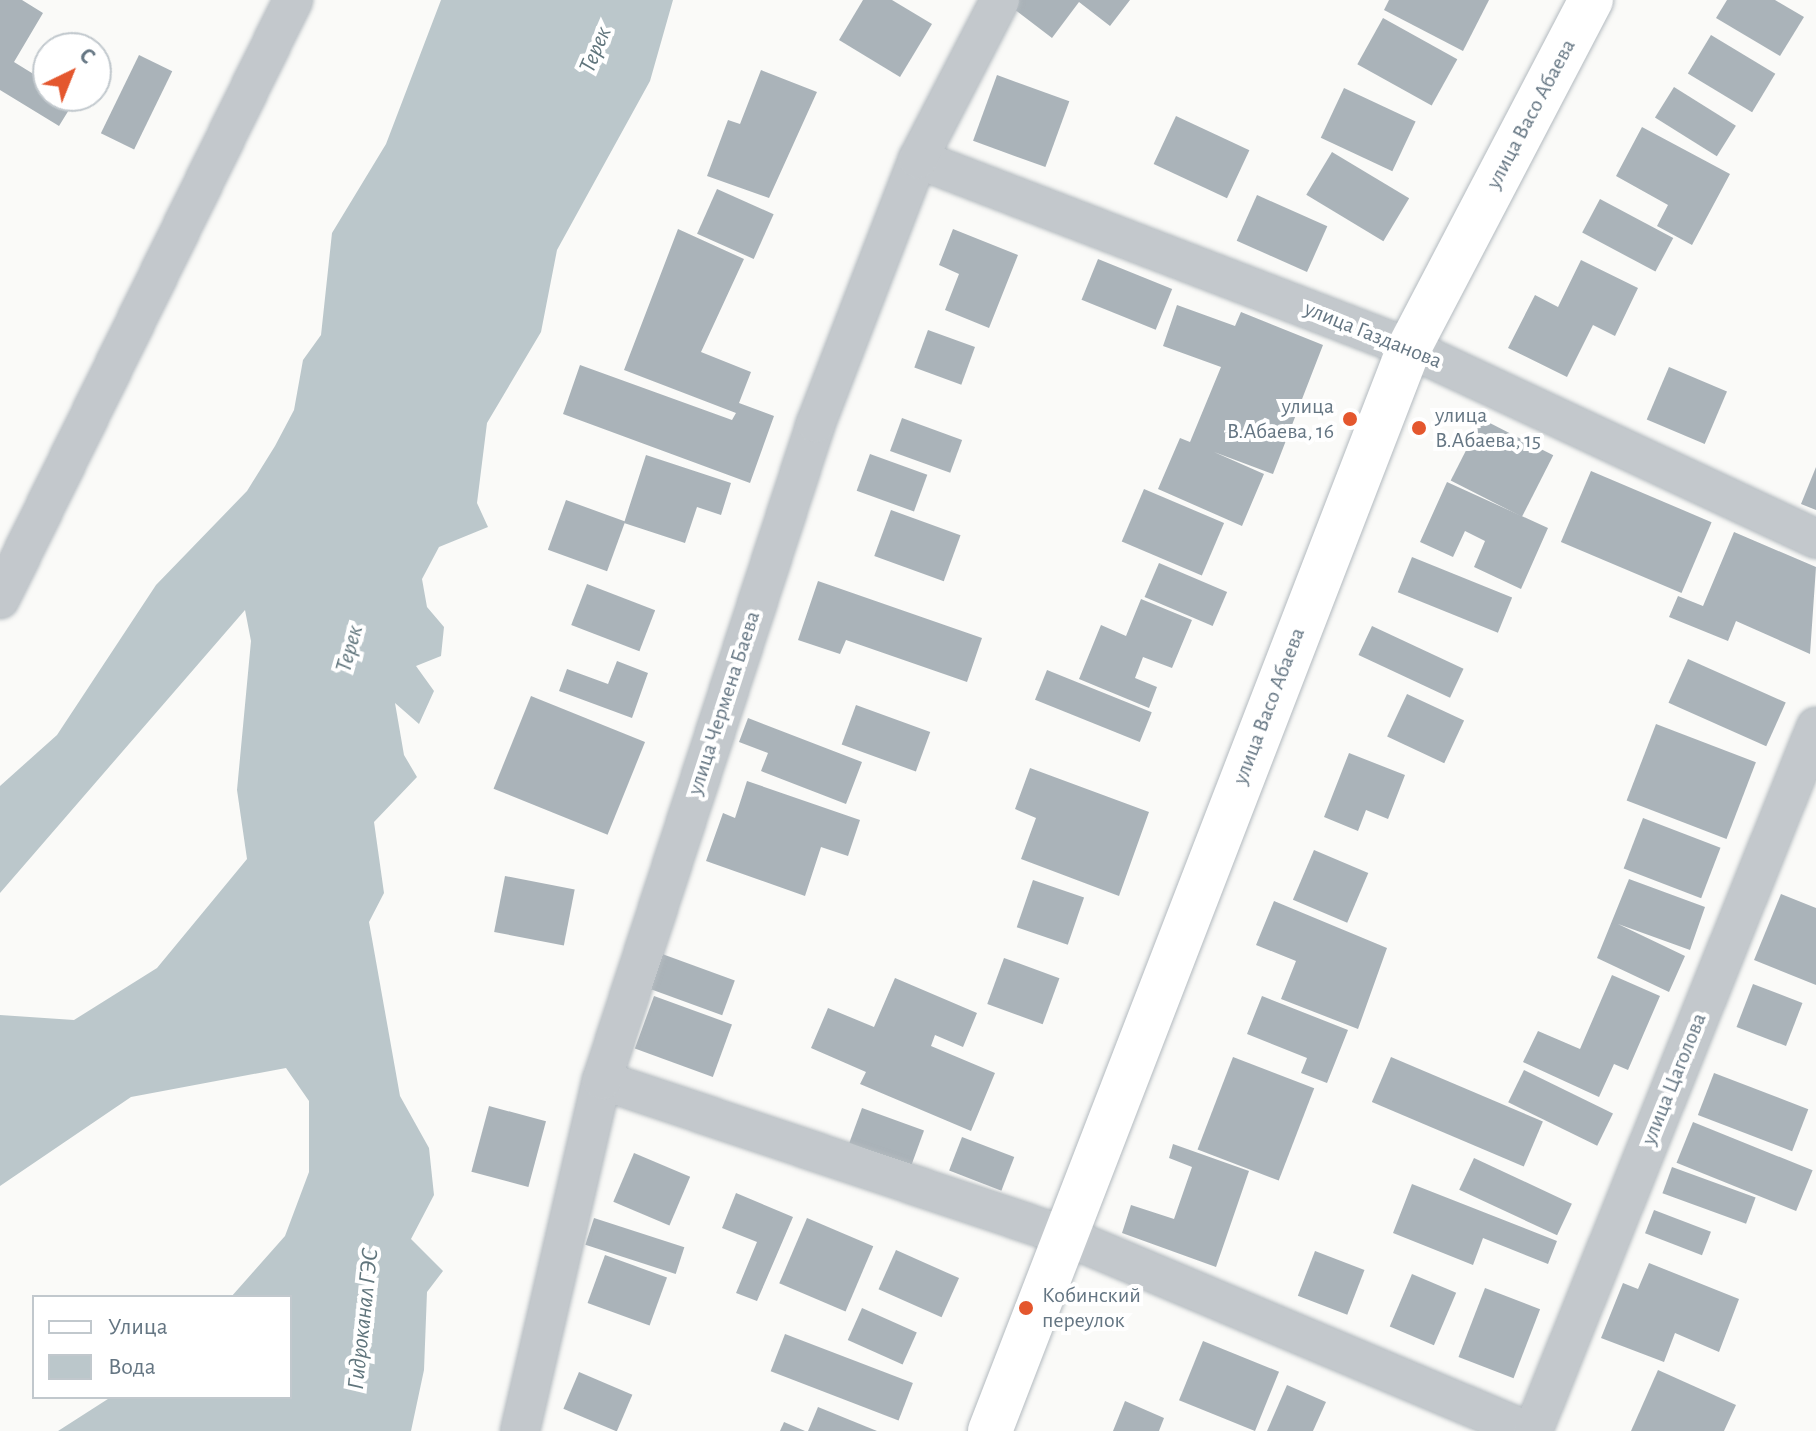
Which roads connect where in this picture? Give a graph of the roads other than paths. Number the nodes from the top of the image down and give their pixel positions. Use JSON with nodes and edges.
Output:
{"nodes":[{"id":1,"x":293,"y":0,"type":"edge"},
{"id":2,"x":1000,"y":0,"type":"edge"},
{"id":3,"x":1591,"y":0,"type":"edge"},
{"id":4,"x":918,"y":159,"type":"junction"},
{"id":5,"x":1409,"y":348,"type":"junction"},
{"id":6,"x":1816,"y":539,"type":"edge"},
{"id":7,"x":0,"y":599,"type":"edge"},
{"id":8,"x":1816,"y":727,"type":"edge"},
{"id":9,"x":602,"y":1080,"type":"junction"},
{"id":10,"x":1063,"y":1235,"type":"junction"},
{"id":11,"x":520,"y":1431,"type":"edge"},
{"id":12,"x":990,"y":1431,"type":"edge"},
{"id":13,"x":1530,"y":1431,"type":"edge"}],
"edges":[{"from":1,"to":7,"type":"street"},
{"from":2,"to":4,"type":"street","name":"улица Чермена Баева"},
{"from":3,"to":5,"type":"main road","name":"улица Васо Абаева"},
{"from":4,"to":5,"type":"street","name":"улица Газданова"},
{"from":4,"to":9,"type":"street","name":"улица Чермена Баева"},
{"from":5,"to":6,"type":"street","name":"улица Газданова"},
{"from":5,"to":10,"type":"main road","name":"улица Васо Абаева"},
{"from":8,"to":13,"type":"street","name":"улица Цаголова"},
{"from":9,"to":10,"type":"street"},
{"from":9,"to":11,"type":"street","name":"улица Чермена Баева"},
{"from":10,"to":12,"type":"main road","name":"улица Васо Абаева"},
{"from":10,"to":13,"type":"street"}]}
